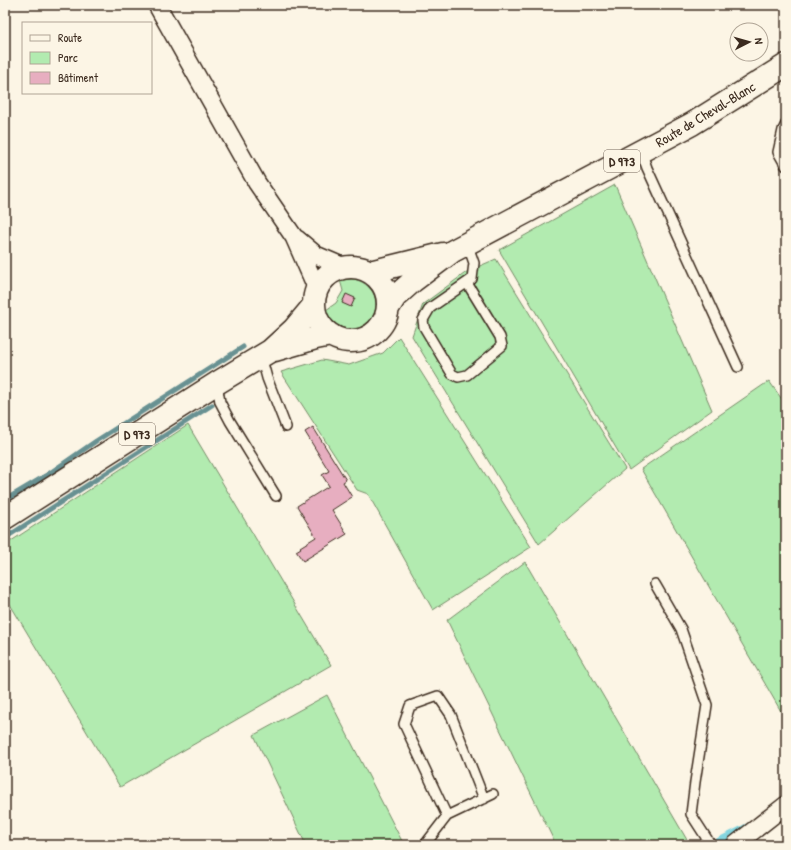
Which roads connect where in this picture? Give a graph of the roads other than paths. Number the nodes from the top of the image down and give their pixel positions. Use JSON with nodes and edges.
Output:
{"nodes":[{"id":1,"x":157,"y":5,"type":"edge"},
{"id":2,"x":786,"y":65,"type":"edge"},
{"id":3,"x":786,"y":124,"type":"edge"},
{"id":4,"x":641,"y":151,"type":"junction"},
{"id":5,"x":786,"y":166,"type":"edge"},
{"id":6,"x":294,"y":236,"type":"junction"},
{"id":7,"x":460,"y":247,"type":"junction"},
{"id":8,"x":344,"y":267,"type":"junction"},
{"id":9,"x":370,"y":272,"type":"junction"},
{"id":10,"x":467,"y":283,"type":"junction"},
{"id":11,"x":316,"y":297,"type":"junction"},
{"id":12,"x":388,"y":308,"type":"junction"},
{"id":13,"x":331,"y":335,"type":"junction"},
{"id":14,"x":265,"y":354,"type":"junction"},
{"id":15,"x":738,"y":367,"type":"dead end"},
{"id":16,"x":217,"y":383,"type":"junction"},
{"id":17,"x":286,"y":427,"type":"dead end"},
{"id":18,"x":276,"y":496,"type":"dead end"},
{"id":19,"x":5,"y":518,"type":"edge"},
{"id":20,"x":655,"y":584,"type":"dead end"},
{"id":21,"x":493,"y":794,"type":"dead end"},
{"id":22,"x":484,"y":799,"type":"junction"},
{"id":23,"x":786,"y":805,"type":"edge"},
{"id":24,"x":447,"y":816,"type":"junction"},
{"id":25,"x":429,"y":845,"type":"edge"},
{"id":26,"x":711,"y":845,"type":"edge"},
{"id":27,"x":735,"y":845,"type":"edge"}],
"edges":[{"from":1,"to":6,"type":"street"},
{"from":2,"to":4,"type":"main road","name":"Route de Cheval-Blanc","number":"D 973"},
{"from":3,"to":5,"type":"lane"},
{"from":4,"to":7,"type":"main road","name":"Route de Cheval-Blanc","number":"D 973"},
{"from":4,"to":15,"type":"lane"},
{"from":6,"to":8,"type":"street"},
{"from":6,"to":11,"type":"street"},
{"from":7,"to":9,"type":"main road","name":"Route de Cheval-Blanc","number":"D 973"},
{"from":7,"to":10,"type":"lane"},
{"from":7,"to":12,"type":"main road","name":"Route de Cheval-Blanc","number":"D 973"},
{"from":8,"to":9,"type":"main road"},
{"from":8,"to":11,"type":"main road"},
{"from":9,"to":12,"type":"main road"},
{"from":10,"to":10,"type":"lane"},
{"from":11,"to":13,"type":"main road"},
{"from":11,"to":14,"type":"main road","number":"D 973"},
{"from":12,"to":13,"type":"main road"},
{"from":13,"to":14,"type":"main road","number":"D 973"},
{"from":14,"to":16,"type":"main road","number":"D 973"},
{"from":14,"to":17,"type":"lane"},
{"from":16,"to":18,"type":"lane"},
{"from":16,"to":19,"type":"main road","number":"D 973"},
{"from":20,"to":26,"type":"lane"},
{"from":21,"to":22,"type":"lane"},
{"from":22,"to":24,"type":"lane"},
{"from":22,"to":24,"type":"lane"},
{"from":23,"to":27,"type":"street"},
{"from":24,"to":25,"type":"lane"}]}
